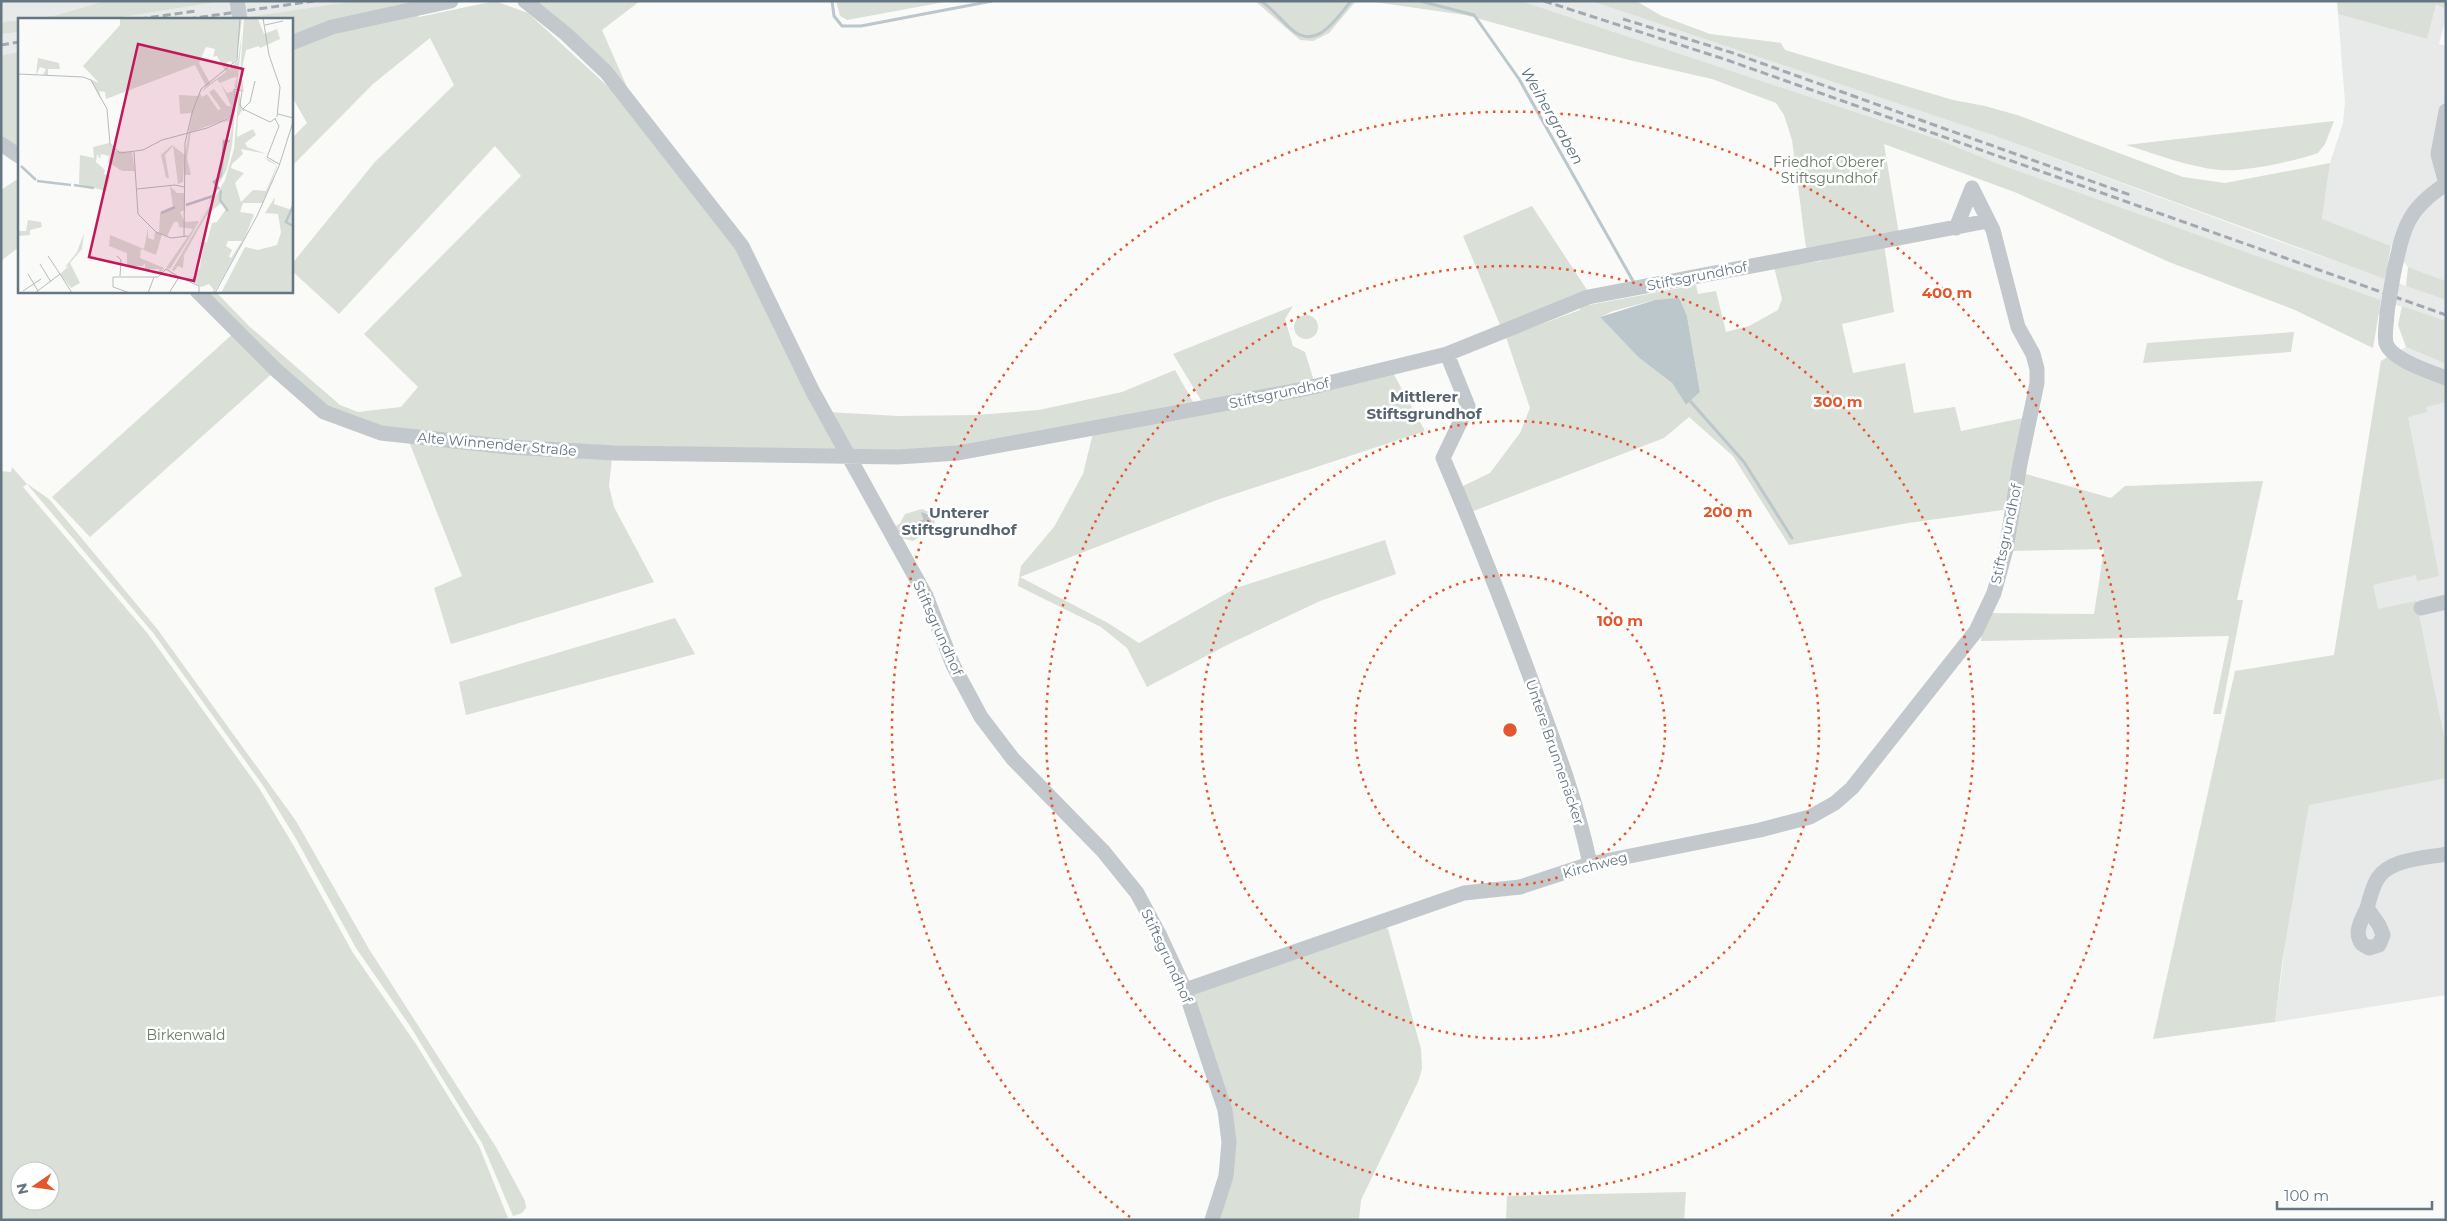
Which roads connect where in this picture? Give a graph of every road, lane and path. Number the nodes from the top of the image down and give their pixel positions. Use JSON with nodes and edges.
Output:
{"nodes":[{"id":1,"x":237,"y":1,"type":"edge"},
{"id":2,"x":451,"y":1,"type":"edge"},
{"id":3,"x":525,"y":1,"type":"edge"},
{"id":4,"x":240,"y":18,"type":"edge"},
{"id":5,"x":292,"y":43,"type":"edge"},
{"id":6,"x":2446,"y":111,"type":"edge"},
{"id":7,"x":1,"y":144,"type":"edge"},
{"id":8,"x":18,"y":155,"type":"edge"},
{"id":9,"x":2446,"y":184,"type":"edge"},
{"id":10,"x":1988,"y":221,"type":"junction"},
{"id":11,"x":1956,"y":228,"type":"junction"},
{"id":12,"x":198,"y":292,"type":"edge"},
{"id":13,"x":1447,"y":354,"type":"junction"},
{"id":14,"x":2446,"y":378,"type":"edge"},
{"id":15,"x":848,"y":456,"type":"junction"},
{"id":16,"x":2446,"y":602,"type":"edge"},
{"id":17,"x":2421,"y":608,"type":"dead end"},
{"id":18,"x":1950,"y":665,"type":"joint"},
{"id":19,"x":2446,"y":854,"type":"edge"},
{"id":20,"x":1590,"y":864,"type":"junction"},
{"id":21,"x":2368,"y":908,"type":"dead end"},
{"id":22,"x":1185,"y":990,"type":"junction"},
{"id":23,"x":1212,"y":1220,"type":"edge"}],
"edges":[{"from":1,"to":4,"type":"street","bridge":true},
{"from":2,"to":5,"type":"street"},
{"from":3,"to":15,"type":"street"},
{"from":6,"to":9,"type":"street"},
{"from":7,"to":8,"type":"street"},
{"from":9,"to":14,"type":"street","bridge":true},
{"from":10,"to":11,"type":"street","name":"Stiftsgrundhof"},
{"from":10,"to":11,"type":"street","name":"Stiftsgrundhof"},
{"from":10,"to":18,"type":"street","name":"Stiftsgrundhof"},
{"from":11,"to":13,"type":"street","name":"Stiftsgrundhof"},
{"from":12,"to":15,"type":"street","name":"Alte Winnender Straße"},
{"from":13,"to":15,"type":"street","name":"Stiftsgrundhof"},
{"from":13,"to":20,"type":"street","name":"Untere Brunnenäcker"},
{"from":15,"to":22,"type":"street","name":"Stiftsgrundhof"},
{"from":16,"to":17,"type":"street"},
{"from":18,"to":20,"type":"street","name":"Kirchweg"},
{"from":19,"to":21,"type":"street"},
{"from":20,"to":22,"type":"street","name":"Kirchweg"},
{"from":22,"to":23,"type":"street","name":"Stiftsgrundhof"}]}
